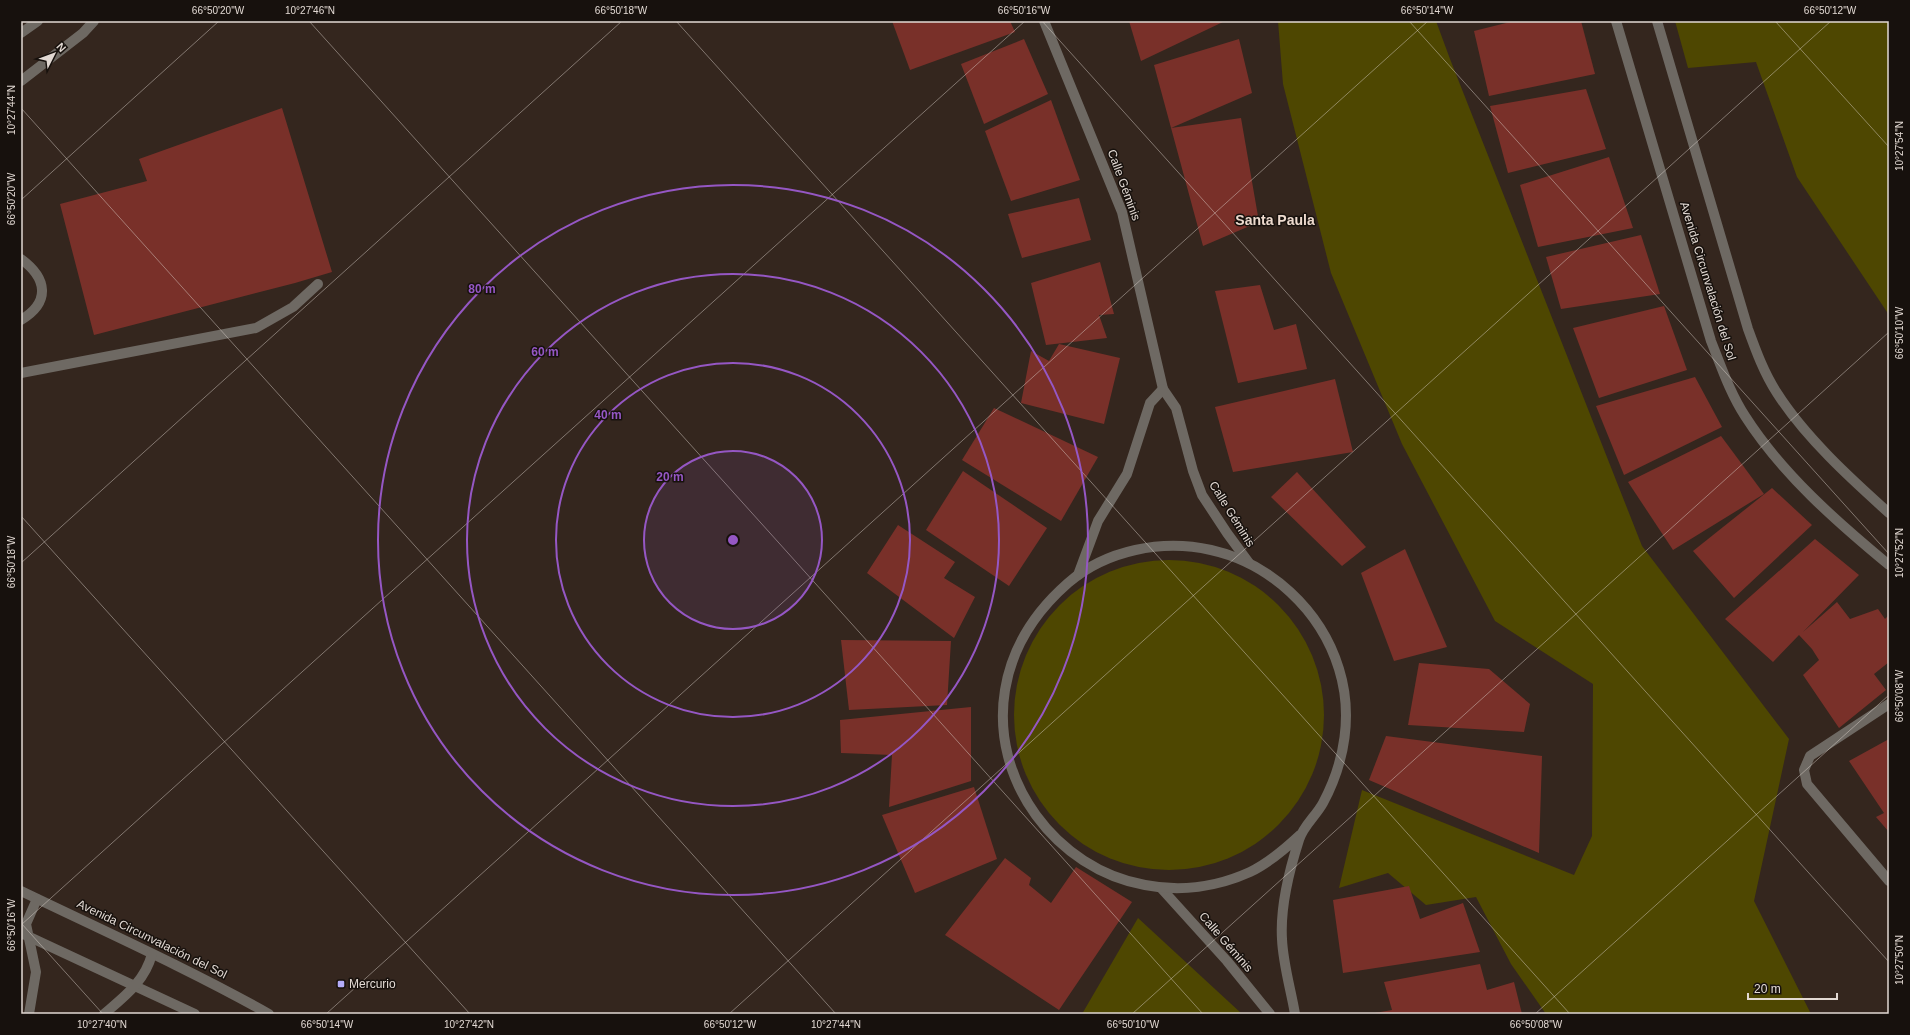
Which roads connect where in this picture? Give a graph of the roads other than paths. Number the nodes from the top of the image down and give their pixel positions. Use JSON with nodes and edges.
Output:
{"nodes":[{"id":1,"x":38,"y":21,"type":"edge"},
{"id":2,"x":94,"y":21,"type":"edge"},
{"id":3,"x":1044,"y":21,"type":"edge"},
{"id":4,"x":1616,"y":21,"type":"edge"},
{"id":5,"x":1657,"y":21,"type":"edge"},
{"id":6,"x":21,"y":33,"type":"edge"},
{"id":7,"x":21,"y":81,"type":"edge"},
{"id":8,"x":21,"y":260,"type":"edge"},
{"id":9,"x":318,"y":284,"type":"dead end"},
{"id":10,"x":21,"y":320,"type":"edge"},
{"id":11,"x":21,"y":373,"type":"edge"},
{"id":12,"x":1163,"y":389,"type":"junction"},
{"id":13,"x":1889,"y":513,"type":"edge"},
{"id":14,"x":1249,"y":562,"type":"junction"},
{"id":15,"x":1889,"y":565,"type":"edge"},
{"id":16,"x":1078,"y":575,"type":"junction"},
{"id":17,"x":1889,"y":704,"type":"edge"},
{"id":18,"x":1300,"y":835,"type":"junction"},
{"id":19,"x":1889,"y":881,"type":"edge"},
{"id":20,"x":1161,"y":888,"type":"junction"},
{"id":21,"x":21,"y":891,"type":"edge"},
{"id":22,"x":37,"y":899,"type":"junction"},
{"id":23,"x":25,"y":935,"type":"edge"},
{"id":24,"x":152,"y":954,"type":"junction"},
{"id":25,"x":136,"y":986,"type":"junction"},
{"id":26,"x":30,"y":1014,"type":"edge"},
{"id":27,"x":104,"y":1014,"type":"edge"},
{"id":28,"x":195,"y":1014,"type":"edge"},
{"id":29,"x":269,"y":1014,"type":"edge"},
{"id":30,"x":1270,"y":1014,"type":"edge"},
{"id":31,"x":1295,"y":1014,"type":"edge"}],
"edges":[{"from":1,"to":6,"type":"street"},
{"from":2,"to":7,"type":"street"},
{"from":3,"to":12,"type":"street","name":"Calle Géminis"},
{"from":4,"to":15,"type":"street","name":"Avenida Circunvalación del Sol"},
{"from":5,"to":13,"type":"street","name":"Avenida Circunvalación del Sol"},
{"from":8,"to":10,"type":"street"},
{"from":9,"to":11,"type":"street"},
{"from":12,"to":14,"type":"street","name":"Calle Géminis"},
{"from":12,"to":16,"type":"street","name":"Calle Géminis"},
{"from":14,"to":16,"type":"street","name":"Calle Géminis"},
{"from":14,"to":18,"type":"street","name":"Calle Géminis"},
{"from":16,"to":20,"type":"street","name":"Calle Géminis"},
{"from":17,"to":19,"type":"street"},
{"from":18,"to":20,"type":"street","name":"Calle Géminis"},
{"from":18,"to":31,"type":"street","name":"Calle Géminis"},
{"from":20,"to":30,"type":"street","name":"Calle Géminis"},
{"from":21,"to":22,"type":"street","name":"Avenida Circunvalación del Sol"},
{"from":22,"to":23,"type":"street"},
{"from":22,"to":24,"type":"street","name":"Avenida Circunvalación del Sol"},
{"from":23,"to":25,"type":"street"},
{"from":23,"to":26,"type":"street"},
{"from":24,"to":25,"type":"street"},
{"from":24,"to":29,"type":"street","name":"Avenida Circunvalación del Sol"},
{"from":25,"to":27,"type":"street"},
{"from":25,"to":28,"type":"street"}]}
